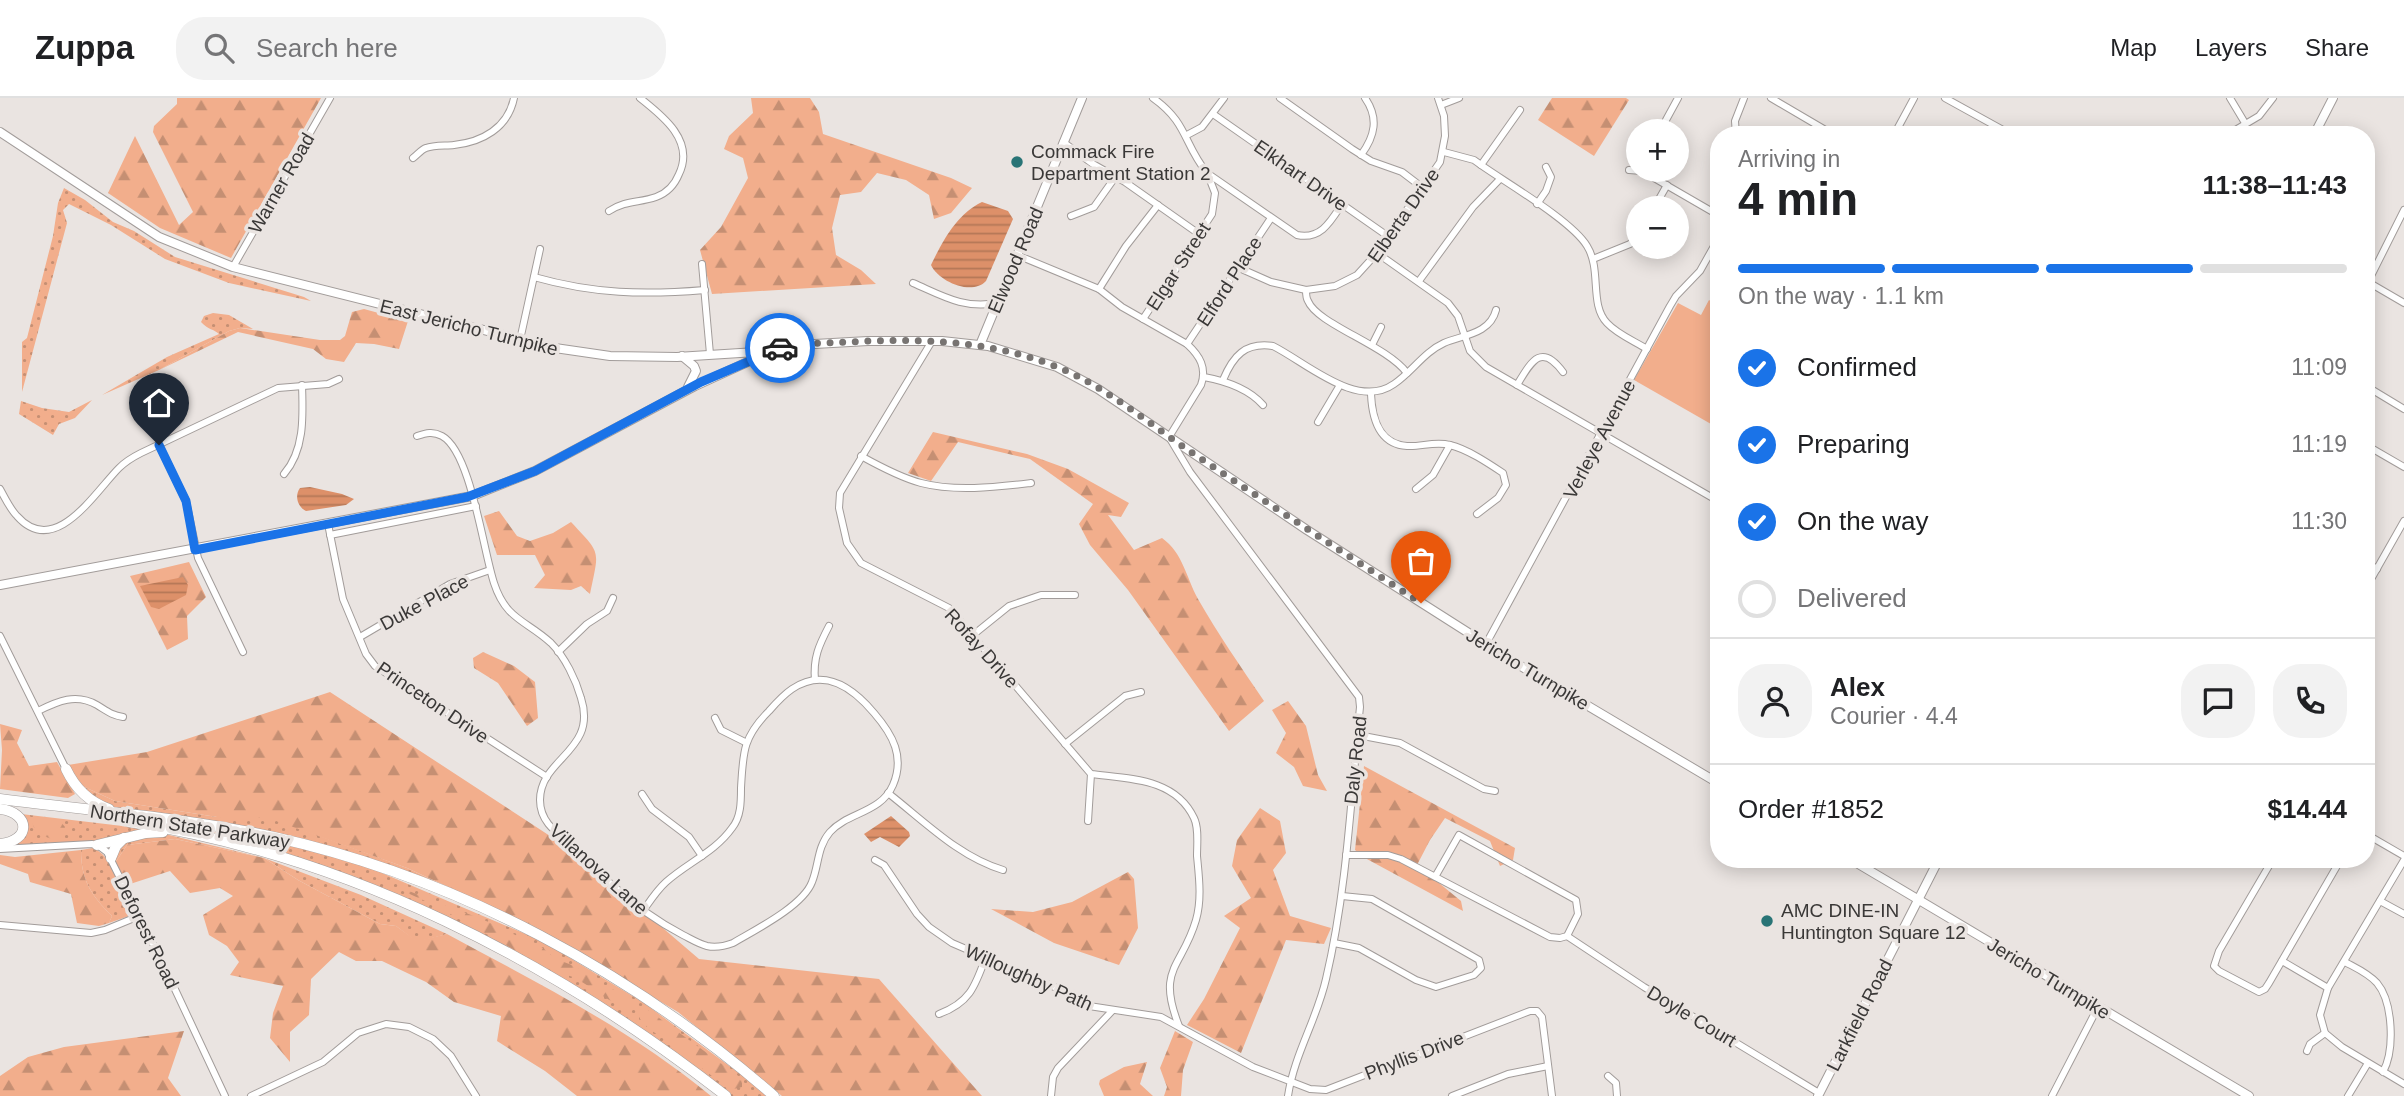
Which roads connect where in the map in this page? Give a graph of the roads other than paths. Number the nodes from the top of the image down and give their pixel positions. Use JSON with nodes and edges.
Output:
{"nodes":[{"id":1,"x":330,"y":98,"type":"edge"},
{"id":2,"x":514,"y":98,"type":"edge"},
{"id":3,"x":640,"y":98,"type":"edge"},
{"id":4,"x":1082,"y":98,"type":"edge"},
{"id":5,"x":1153,"y":98,"type":"edge"},
{"id":6,"x":1224,"y":98,"type":"edge"},
{"id":7,"x":1280,"y":98,"type":"edge"},
{"id":8,"x":1365,"y":98,"type":"edge"},
{"id":9,"x":1459,"y":98,"type":"edge"},
{"id":10,"x":1678,"y":98,"type":"edge"},
{"id":11,"x":1744,"y":98,"type":"edge"},
{"id":12,"x":1914,"y":98,"type":"edge"},
{"id":13,"x":1945,"y":98,"type":"edge"},
{"id":14,"x":2230,"y":98,"type":"edge"},
{"id":15,"x":2273,"y":98,"type":"edge"},
{"id":16,"x":2333,"y":98,"type":"edge"},
{"id":17,"x":1774,"y":99,"type":"edge"},
{"id":18,"x":1161,"y":100,"type":"edge"},
{"id":19,"x":1439,"y":101,"type":"edge"},
{"id":20,"x":1520,"y":110,"type":"dead end"},
{"id":21,"x":1213,"y":114,"type":"junction"},
{"id":22,"x":1667,"y":119,"type":"edge"},
{"id":23,"x":2245,"y":123,"type":"junction"},
{"id":24,"x":1735,"y":126,"type":"edge"},
{"id":25,"x":1819,"y":126,"type":"edge"},
{"id":26,"x":1899,"y":126,"type":"edge"},
{"id":27,"x":1996,"y":126,"type":"edge"},
{"id":28,"x":2240,"y":126,"type":"edge"},
{"id":29,"x":2319,"y":126,"type":"edge"},
{"id":30,"x":0,"y":132,"type":"edge"},
{"id":31,"x":1187,"y":135,"type":"junction"},
{"id":32,"x":1063,"y":142,"type":"junction"},
{"id":33,"x":1444,"y":152,"type":"junction"},
{"id":34,"x":1361,"y":155,"type":"junction"},
{"id":35,"x":413,"y":158,"type":"dead end"},
{"id":36,"x":1481,"y":165,"type":"junction"},
{"id":37,"x":1546,"y":167,"type":"dead end"},
{"id":38,"x":1207,"y":173,"type":"junction"},
{"id":39,"x":1116,"y":176,"type":"junction"},
{"id":40,"x":1500,"y":179,"type":"junction"},
{"id":41,"x":1662,"y":182,"type":"edge"},
{"id":42,"x":1667,"y":185,"type":"junction"},
{"id":43,"x":1423,"y":188,"type":"junction"},
{"id":44,"x":1661,"y":196,"type":"edge"},
{"id":45,"x":1342,"y":204,"type":"junction"},
{"id":46,"x":1537,"y":204,"type":"junction"},
{"id":47,"x":1158,"y":205,"type":"junction"},
{"id":48,"x":1710,"y":210,"type":"edge"},
{"id":49,"x":2404,"y":210,"type":"edge"},
{"id":50,"x":609,"y":211,"type":"dead end"},
{"id":51,"x":1071,"y":216,"type":"dead end"},
{"id":52,"x":1271,"y":218,"type":"junction"},
{"id":53,"x":1199,"y":234,"type":"junction"},
{"id":54,"x":1389,"y":237,"type":"junction"},
{"id":55,"x":1626,"y":246,"type":"edge"},
{"id":56,"x":540,"y":249,"type":"dead end"},
{"id":57,"x":1377,"y":253,"type":"junction"},
{"id":58,"x":1710,"y":253,"type":"edge"},
{"id":59,"x":1017,"y":255,"type":"junction"},
{"id":60,"x":1593,"y":259,"type":"junction"},
{"id":61,"x":702,"y":264,"type":"dead end"},
{"id":62,"x":233,"y":267,"type":"junction"},
{"id":63,"x":1237,"y":267,"type":"junction"},
{"id":64,"x":2375,"y":268,"type":"edge"},
{"id":65,"x":534,"y":277,"type":"junction"},
{"id":66,"x":1419,"y":281,"type":"junction"},
{"id":67,"x":913,"y":283,"type":"dead end"},
{"id":68,"x":2375,"y":288,"type":"edge"},
{"id":69,"x":1099,"y":289,"type":"junction"},
{"id":70,"x":705,"y":290,"type":"junction"},
{"id":71,"x":1306,"y":290,"type":"junction"},
{"id":72,"x":997,"y":303,"type":"junction"},
{"id":73,"x":2404,"y":303,"type":"edge"},
{"id":74,"x":1496,"y":310,"type":"dead end"},
{"id":75,"x":1143,"y":319,"type":"junction"},
{"id":76,"x":1381,"y":327,"type":"dead end"},
{"id":77,"x":1464,"y":337,"type":"junction"},
{"id":78,"x":520,"y":340,"type":"junction"},
{"id":79,"x":932,"y":341,"type":"junction"},
{"id":80,"x":1187,"y":344,"type":"junction"},
{"id":81,"x":979,"y":345,"type":"junction"},
{"id":82,"x":1372,"y":345,"type":"junction"},
{"id":83,"x":1647,"y":349,"type":"junction"},
{"id":84,"x":771,"y":351,"type":"junction"},
{"id":85,"x":710,"y":354,"type":"junction"},
{"id":86,"x":682,"y":356,"type":"junction"},
{"id":87,"x":1563,"y":372,"type":"dead end"},
{"id":88,"x":1407,"y":373,"type":"junction"},
{"id":89,"x":1204,"y":377,"type":"junction"},
{"id":90,"x":339,"y":379,"type":"dead end"},
{"id":91,"x":1223,"y":380,"type":"junction"},
{"id":92,"x":302,"y":385,"type":"junction"},
{"id":93,"x":1340,"y":385,"type":"junction"},
{"id":94,"x":1517,"y":385,"type":"junction"},
{"id":95,"x":685,"y":391,"type":"junction"},
{"id":96,"x":2375,"y":391,"type":"edge"},
{"id":97,"x":1371,"y":394,"type":"junction"},
{"id":98,"x":1263,"y":405,"type":"dead end"},
{"id":99,"x":2404,"y":409,"type":"edge"},
{"id":100,"x":1318,"y":422,"type":"dead end"},
{"id":101,"x":1602,"y":433,"type":"junction"},
{"id":102,"x":417,"y":436,"type":"dead end"},
{"id":103,"x":1169,"y":437,"type":"junction"},
{"id":104,"x":159,"y":445,"type":"junction"},
{"id":105,"x":1450,"y":445,"type":"junction"},
{"id":106,"x":2375,"y":450,"type":"edge"},
{"id":107,"x":861,"y":456,"type":"junction"},
{"id":108,"x":2404,"y":467,"type":"edge"},
{"id":109,"x":284,"y":474,"type":"dead end"},
{"id":110,"x":1031,"y":483,"type":"dead end"},
{"id":111,"x":0,"y":489,"type":"edge"},
{"id":112,"x":1416,"y":489,"type":"dead end"},
{"id":113,"x":472,"y":495,"type":"junction"},
{"id":114,"x":1710,"y":496,"type":"edge"},
{"id":115,"x":476,"y":506,"type":"junction"},
{"id":116,"x":1477,"y":514,"type":"dead end"},
{"id":117,"x":2404,"y":521,"type":"edge"},
{"id":118,"x":328,"y":524,"type":"junction"},
{"id":119,"x":330,"y":535,"type":"junction"},
{"id":120,"x":195,"y":550,"type":"junction"},
{"id":121,"x":2377,"y":569,"type":"joint"},
{"id":122,"x":490,"y":570,"type":"junction"},
{"id":123,"x":2375,"y":572,"type":"edge"},
{"id":124,"x":0,"y":585,"type":"edge"},
{"id":125,"x":1075,"y":595,"type":"dead end"},
{"id":126,"x":613,"y":598,"type":"dead end"},
{"id":127,"x":830,"y":626,"type":"dead end"},
{"id":128,"x":973,"y":635,"type":"junction"},
{"id":129,"x":0,"y":636,"type":"edge"},
{"id":130,"x":360,"y":637,"type":"junction"},
{"id":131,"x":1486,"y":644,"type":"junction"},
{"id":132,"x":243,"y":652,"type":"dead end"},
{"id":133,"x":558,"y":652,"type":"junction"},
{"id":134,"x":815,"y":680,"type":"junction"},
{"id":135,"x":1141,"y":692,"type":"dead end"},
{"id":136,"x":38,"y":711,"type":"junction"},
{"id":137,"x":122,"y":717,"type":"dead end"},
{"id":138,"x":715,"y":718,"type":"dead end"},
{"id":139,"x":1357,"y":735,"type":"junction"},
{"id":140,"x":746,"y":742,"type":"junction"},
{"id":141,"x":1065,"y":744,"type":"junction"},
{"id":142,"x":66,"y":769,"type":"joint"},
{"id":143,"x":1091,"y":774,"type":"junction"},
{"id":144,"x":547,"y":777,"type":"junction"},
{"id":145,"x":1710,"y":778,"type":"edge"},
{"id":146,"x":1495,"y":791,"type":"dead end"},
{"id":147,"x":888,"y":793,"type":"junction"},
{"id":148,"x":642,"y":794,"type":"dead end"},
{"id":149,"x":0,"y":799,"type":"edge"},
{"id":150,"x":0,"y":807,"type":"edge"},
{"id":151,"x":144,"y":817,"type":"junction"},
{"id":152,"x":1088,"y":821,"type":"dead end"},
{"id":153,"x":125,"y":838,"type":"junction"},
{"id":154,"x":212,"y":838,"type":"junction"},
{"id":155,"x":2375,"y":840,"type":"edge"},
{"id":156,"x":97,"y":845,"type":"junction"},
{"id":157,"x":0,"y":846,"type":"edge"},
{"id":158,"x":1346,"y":855,"type":"junction"},
{"id":159,"x":702,"y":856,"type":"junction"},
{"id":160,"x":111,"y":858,"type":"junction"},
{"id":161,"x":2404,"y":858,"type":"edge"},
{"id":162,"x":875,"y":860,"type":"dead end"},
{"id":163,"x":1865,"y":868,"type":"edge"},
{"id":164,"x":1934,"y":868,"type":"edge"},
{"id":165,"x":2268,"y":868,"type":"edge"},
{"id":166,"x":2336,"y":868,"type":"edge"},
{"id":167,"x":1003,"y":870,"type":"dead end"},
{"id":168,"x":1435,"y":877,"type":"junction"},
{"id":169,"x":1342,"y":896,"type":"junction"},
{"id":170,"x":1918,"y":900,"type":"junction"},
{"id":171,"x":2380,"y":901,"type":"junction"},
{"id":172,"x":643,"y":911,"type":"junction"},
{"id":173,"x":2404,"y":914,"type":"edge"},
{"id":174,"x":139,"y":916,"type":"junction"},
{"id":175,"x":0,"y":925,"type":"edge"},
{"id":176,"x":1567,"y":936,"type":"junction"},
{"id":177,"x":1334,"y":943,"type":"junction"},
{"id":178,"x":985,"y":958,"type":"junction"},
{"id":179,"x":2282,"y":961,"type":"junction"},
{"id":180,"x":2345,"y":962,"type":"junction"},
{"id":181,"x":2328,"y":988,"type":"junction"},
{"id":182,"x":2098,"y":1007,"type":"junction"},
{"id":183,"x":1112,"y":1011,"type":"junction"},
{"id":184,"x":939,"y":1014,"type":"dead end"},
{"id":185,"x":1179,"y":1026,"type":"junction"},
{"id":186,"x":2325,"y":1033,"type":"junction"},
{"id":187,"x":2307,"y":1051,"type":"dead end"},
{"id":188,"x":2368,"y":1063,"type":"junction"},
{"id":189,"x":1548,"y":1066,"type":"junction"},
{"id":190,"x":2383,"y":1072,"type":"junction"},
{"id":191,"x":1608,"y":1076,"type":"dead end"},
{"id":192,"x":1290,"y":1082,"type":"junction"},
{"id":193,"x":2404,"y":1084,"type":"edge"},
{"id":194,"x":1326,"y":1090,"type":"junction"},
{"id":195,"x":1552,"y":1095,"type":"edge"},
{"id":196,"x":1819,"y":1095,"type":"edge"},
{"id":197,"x":225,"y":1096,"type":"edge"},
{"id":198,"x":251,"y":1096,"type":"edge"},
{"id":199,"x":476,"y":1096,"type":"edge"},
{"id":200,"x":726,"y":1096,"type":"edge"},
{"id":201,"x":774,"y":1096,"type":"edge"},
{"id":202,"x":1051,"y":1096,"type":"edge"},
{"id":203,"x":1288,"y":1096,"type":"edge"},
{"id":204,"x":1334,"y":1096,"type":"edge"},
{"id":205,"x":1452,"y":1096,"type":"edge"},
{"id":206,"x":1562,"y":1096,"type":"edge"},
{"id":207,"x":1616,"y":1096,"type":"edge"},
{"id":208,"x":2052,"y":1096,"type":"edge"},
{"id":209,"x":2249,"y":1096,"type":"edge"},
{"id":210,"x":2348,"y":1096,"type":"edge"}],
"edges":[{"from":1,"to":62,"type":"street","name":"Warner Road"},
{"from":2,"to":35,"type":"street"},
{"from":3,"to":50,"type":"street"},
{"from":4,"to":32,"type":"main road","name":"Elwood Road"},
{"from":5,"to":18,"type":"street"},
{"from":6,"to":21,"type":"street"},
{"from":7,"to":34,"type":"street"},
{"from":8,"to":34,"type":"street"},
{"from":9,"to":19,"type":"street"},
{"from":10,"to":22,"type":"street"},
{"from":11,"to":24,"type":"street"},
{"from":12,"to":26,"type":"street"},
{"from":13,"to":27,"type":"street"},
{"from":14,"to":23,"type":"street"},
{"from":15,"to":23,"type":"street"},
{"from":16,"to":29,"type":"main road"},
{"from":17,"to":25,"type":"street"},
{"from":18,"to":31,"type":"street"},
{"from":19,"to":33,"type":"street","name":"Elberta Drive"},
{"from":20,"to":36,"type":"street"},
{"from":21,"to":31,"type":"street"},
{"from":21,"to":45,"type":"street","name":"Elkhart Drive"},
{"from":23,"to":28,"type":"street"},
{"from":30,"to":62,"type":"main road","name":"East Jericho Turnpike"},
{"from":31,"to":38,"type":"street"},
{"from":32,"to":39,"type":"street"},
{"from":32,"to":59,"type":"main road","name":"Elwood Road"},
{"from":33,"to":36,"type":"street"},
{"from":33,"to":43,"type":"street","name":"Elberta Drive"},
{"from":34,"to":43,"type":"street"},
{"from":36,"to":40,"type":"street"},
{"from":37,"to":46,"type":"street"},
{"from":38,"to":52,"type":"street"},
{"from":38,"to":53,"type":"street","name":"Elgar Street"},
{"from":39,"to":47,"type":"street"},
{"from":39,"to":51,"type":"street"},
{"from":40,"to":46,"type":"street"},
{"from":40,"to":66,"type":"street"},
{"from":41,"to":42,"type":"street"},
{"from":42,"to":44,"type":"street"},
{"from":42,"to":48,"type":"street"},
{"from":43,"to":54,"type":"street","name":"Elberta Drive"},
{"from":45,"to":52,"type":"street"},
{"from":45,"to":54,"type":"street","name":"Elkhart Drive"},
{"from":46,"to":60,"type":"street"},
{"from":47,"to":53,"type":"street"},
{"from":47,"to":69,"type":"street"},
{"from":49,"to":64,"type":"street"},
{"from":52,"to":63,"type":"street","name":"Elford Place"},
{"from":53,"to":75,"type":"street","name":"Elgar Street"},
{"from":54,"to":57,"type":"street","name":"Elberta Drive"},
{"from":55,"to":60,"type":"street"},
{"from":56,"to":65,"type":"street"},
{"from":57,"to":66,"type":"street"},
{"from":57,"to":71,"type":"street","name":"Elberta Drive"},
{"from":58,"to":83,"type":"street","name":"Verleye Avenue"},
{"from":59,"to":69,"type":"street"},
{"from":59,"to":72,"type":"main road","name":"Elwood Road"},
{"from":60,"to":83,"type":"street"},
{"from":61,"to":70,"type":"street"},
{"from":62,"to":78,"type":"main road","name":"East Jericho Turnpike"},
{"from":63,"to":71,"type":"street"},
{"from":63,"to":80,"type":"street","name":"Elford Place"},
{"from":65,"to":70,"type":"street"},
{"from":65,"to":78,"type":"street"},
{"from":66,"to":77,"type":"street"},
{"from":67,"to":72,"type":"street"},
{"from":68,"to":73,"type":"street"},
{"from":69,"to":75,"type":"street"},
{"from":70,"to":85,"type":"street"},
{"from":71,"to":82,"type":"street"},
{"from":72,"to":81,"type":"main road","name":"Elwood Road"},
{"from":74,"to":77,"type":"street"},
{"from":75,"to":80,"type":"street"},
{"from":76,"to":82,"type":"street"},
{"from":77,"to":88,"type":"street"},
{"from":77,"to":94,"type":"street"},
{"from":78,"to":86,"type":"main road","name":"East Jericho Turnpike"},
{"from":79,"to":81,"type":"main road","name":"East Jericho Turnpike"},
{"from":79,"to":84,"type":"main road","name":"East Jericho Turnpike"},
{"from":79,"to":107,"type":"street","name":"Rofay Drive"},
{"from":80,"to":89,"type":"street"},
{"from":81,"to":103,"type":"main road","name":"Jericho Turnpike"},
{"from":82,"to":88,"type":"street"},
{"from":83,"to":101,"type":"street","name":"Verleye Avenue"},
{"from":84,"to":85,"type":"main road","name":"East Jericho Turnpike"},
{"from":84,"to":95,"type":"main road"},
{"from":85,"to":86,"type":"main road","name":"East Jericho Turnpike"},
{"from":86,"to":95,"type":"main road"},
{"from":87,"to":94,"type":"street"},
{"from":88,"to":97,"type":"street"},
{"from":89,"to":91,"type":"street"},
{"from":89,"to":103,"type":"street"},
{"from":90,"to":92,"type":"street"},
{"from":91,"to":93,"type":"street"},
{"from":91,"to":98,"type":"street"},
{"from":92,"to":104,"type":"street"},
{"from":92,"to":109,"type":"street"},
{"from":93,"to":97,"type":"street"},
{"from":93,"to":100,"type":"street"},
{"from":94,"to":101,"type":"street"},
{"from":95,"to":113,"type":"main road"},
{"from":96,"to":99,"type":"street"},
{"from":97,"to":105,"type":"street"},
{"from":101,"to":114,"type":"street"},
{"from":101,"to":131,"type":"street","name":"Verleye Avenue"},
{"from":102,"to":113,"type":"street"},
{"from":103,"to":131,"type":"main road","name":"Jericho Turnpike"},
{"from":103,"to":139,"type":"street","name":"Daly Road"},
{"from":104,"to":111,"type":"street"},
{"from":104,"to":120,"type":"street"},
{"from":105,"to":112,"type":"street"},
{"from":105,"to":116,"type":"street"},
{"from":106,"to":108,"type":"street"},
{"from":107,"to":110,"type":"street"},
{"from":107,"to":128,"type":"street","name":"Rofay Drive"},
{"from":113,"to":115,"type":"street"},
{"from":113,"to":118,"type":"main road"},
{"from":115,"to":119,"type":"street"},
{"from":115,"to":122,"type":"street"},
{"from":117,"to":121,"type":"street"},
{"from":118,"to":119,"type":"street","name":"Princeton Drive"},
{"from":118,"to":120,"type":"main road"},
{"from":119,"to":130,"type":"street","name":"Princeton Drive"},
{"from":120,"to":124,"type":"main road"},
{"from":120,"to":132,"type":"street"},
{"from":121,"to":123,"type":"street"},
{"from":122,"to":130,"type":"street","name":"Duke Place"},
{"from":122,"to":133,"type":"street"},
{"from":125,"to":128,"type":"street"},
{"from":126,"to":133,"type":"street"},
{"from":127,"to":134,"type":"street"},
{"from":128,"to":141,"type":"street","name":"Rofay Drive"},
{"from":129,"to":136,"type":"street"},
{"from":130,"to":144,"type":"street","name":"Princeton Drive"},
{"from":131,"to":145,"type":"main road","name":"Jericho Turnpike"},
{"from":133,"to":144,"type":"street"},
{"from":134,"to":140,"type":"street"},
{"from":134,"to":147,"type":"street","name":"Villanova Lane"},
{"from":135,"to":141,"type":"street"},
{"from":136,"to":137,"type":"street"},
{"from":136,"to":142,"type":"street"},
{"from":138,"to":140,"type":"street"},
{"from":139,"to":146,"type":"street"},
{"from":139,"to":158,"type":"street","name":"Daly Road"},
{"from":140,"to":159,"type":"street"},
{"from":141,"to":143,"type":"street","name":"Rofay Drive"},
{"from":142,"to":151,"type":"highway"},
{"from":143,"to":152,"type":"street"},
{"from":143,"to":185,"type":"street"},
{"from":144,"to":172,"type":"street","name":"Villanova Lane"},
{"from":147,"to":167,"type":"street"},
{"from":147,"to":172,"type":"street","name":"Villanova Lane"},
{"from":148,"to":159,"type":"street"},
{"from":149,"to":151,"type":"highway","name":"Northern State Parkway"},
{"from":150,"to":154,"type":"highway","name":"Northern State Parkway"},
{"from":150,"to":157,"type":"highway"},
{"from":151,"to":201,"type":"highway","name":"Northern State Parkway"},
{"from":153,"to":154,"type":"highway"},
{"from":153,"to":156,"type":"highway"},
{"from":153,"to":160,"type":"highway"},
{"from":154,"to":200,"type":"highway","name":"Northern State Parkway"},
{"from":155,"to":161,"type":"street"},
{"from":156,"to":157,"type":"street"},
{"from":156,"to":160,"type":"street","name":"Deforest Road"},
{"from":158,"to":168,"type":"street"},
{"from":158,"to":169,"type":"street","name":"Daly Road"},
{"from":159,"to":172,"type":"street"},
{"from":160,"to":174,"type":"street","name":"Deforest Road"},
{"from":161,"to":171,"type":"street"},
{"from":162,"to":178,"type":"street","name":"Willoughby Path"},
{"from":163,"to":170,"type":"main road","name":"Jericho Turnpike"},
{"from":164,"to":170,"type":"main road","name":"Larkfield Road"},
{"from":165,"to":179,"type":"street"},
{"from":166,"to":179,"type":"street"},
{"from":168,"to":176,"type":"street"},
{"from":168,"to":176,"type":"street"},
{"from":169,"to":177,"type":"street","name":"Daly Road"},
{"from":169,"to":177,"type":"street"},
{"from":170,"to":182,"type":"main road","name":"Jericho Turnpike"},
{"from":170,"to":196,"type":"main road","name":"Larkfield Road"},
{"from":171,"to":173,"type":"street"},
{"from":171,"to":180,"type":"street"},
{"from":174,"to":175,"type":"street"},
{"from":174,"to":197,"type":"street","name":"Deforest Road"},
{"from":176,"to":196,"type":"street","name":"Doyle Court"},
{"from":177,"to":192,"type":"street","name":"Daly Road"},
{"from":178,"to":183,"type":"street","name":"Willoughby Path"},
{"from":178,"to":184,"type":"street"},
{"from":179,"to":181,"type":"street"},
{"from":180,"to":181,"type":"street"},
{"from":180,"to":190,"type":"street"},
{"from":181,"to":186,"type":"street"},
{"from":182,"to":208,"type":"street"},
{"from":182,"to":209,"type":"main road","name":"Jericho Turnpike"},
{"from":183,"to":185,"type":"street","name":"Willoughby Path"},
{"from":183,"to":202,"type":"street"},
{"from":185,"to":192,"type":"street","name":"Willoughby Path"},
{"from":186,"to":187,"type":"street"},
{"from":186,"to":188,"type":"street"},
{"from":188,"to":190,"type":"street"},
{"from":188,"to":210,"type":"street"},
{"from":189,"to":194,"type":"street","name":"Phyllis Drive"},
{"from":189,"to":195,"type":"street"},
{"from":189,"to":205,"type":"street"},
{"from":190,"to":193,"type":"street"},
{"from":191,"to":207,"type":"street"},
{"from":192,"to":194,"type":"street"},
{"from":192,"to":203,"type":"street","name":"Daly Road"},
{"from":194,"to":204,"type":"street"},
{"from":195,"to":206,"type":"street"},
{"from":198,"to":199,"type":"street"}]}
